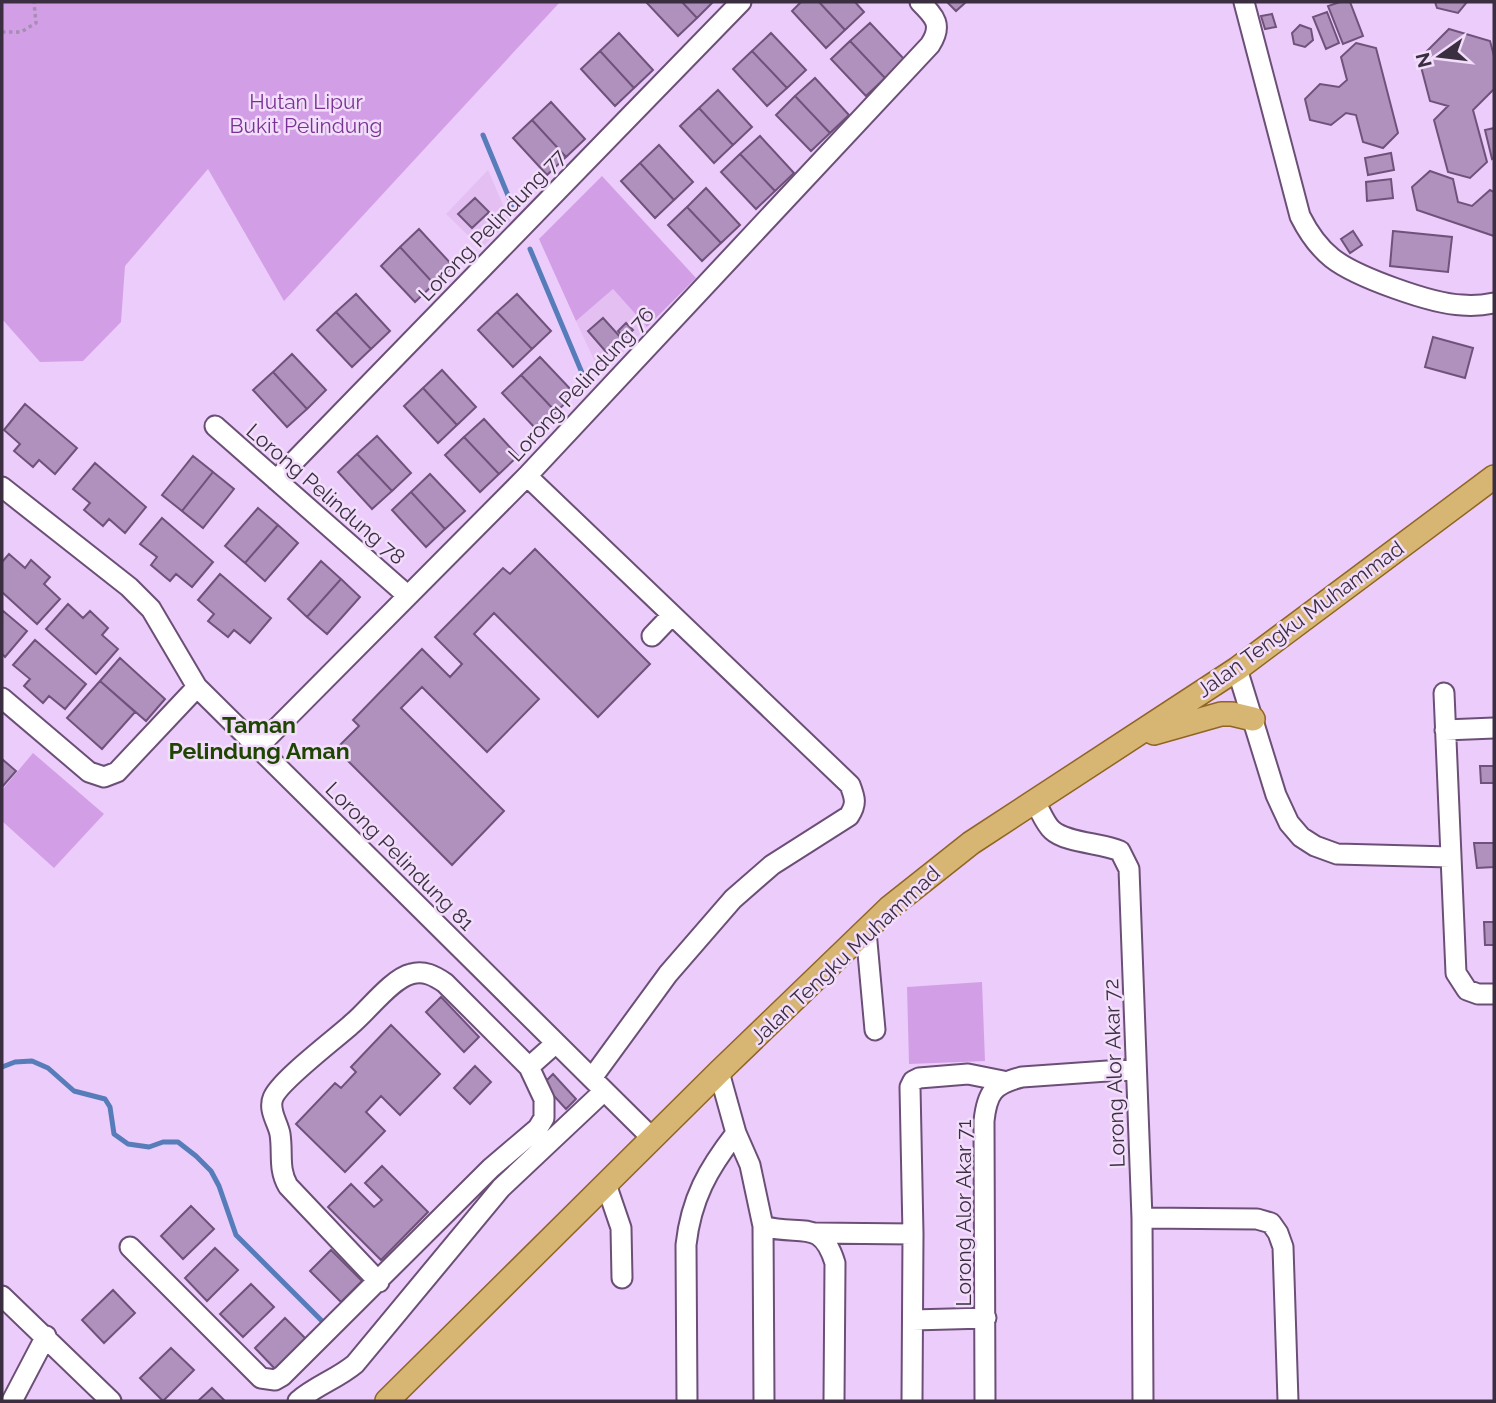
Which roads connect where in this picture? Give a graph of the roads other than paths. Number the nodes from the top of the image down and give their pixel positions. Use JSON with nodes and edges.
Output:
{"nodes":[{"id":1,"x":741,"y":2,"type":"edge"},
{"id":2,"x":920,"y":2,"type":"edge"},
{"id":3,"x":1244,"y":2,"type":"edge"},
{"id":4,"x":1494,"y":303,"type":"edge"},
{"id":5,"x":215,"y":426,"type":"dead end"},
{"id":6,"x":527,"y":476,"type":"junction"},
{"id":7,"x":1494,"y":477,"type":"edge"},
{"id":8,"x":276,"y":480,"type":"junction"},
{"id":9,"x":2,"y":487,"type":"edge"},
{"id":10,"x":408,"y":596,"type":"junction"},
{"id":11,"x":672,"y":615,"type":"junction"},
{"id":12,"x":652,"y":636,"type":"dead end"},
{"id":13,"x":1237,"y":669,"type":"junction"},
{"id":14,"x":197,"y":687,"type":"junction"},
{"id":15,"x":1444,"y":693,"type":"dead end"},
{"id":16,"x":2,"y":698,"type":"edge"},
{"id":17,"x":1253,"y":719,"type":"junction"},
{"id":18,"x":1494,"y":728,"type":"edge"},
{"id":19,"x":1445,"y":730,"type":"junction"},
{"id":20,"x":1131,"y":739,"type":"junction"},
{"id":21,"x":258,"y":747,"type":"junction"},
{"id":22,"x":1035,"y":802,"type":"junction"},
{"id":23,"x":1450,"y":857,"type":"junction"},
{"id":24,"x":866,"y":931,"type":"junction"},
{"id":25,"x":1494,"y":994,"type":"edge"},
{"id":26,"x":875,"y":1030,"type":"dead end"},
{"id":27,"x":556,"y":1043,"type":"junction"},
{"id":28,"x":530,"y":1067,"type":"junction"},
{"id":29,"x":1136,"y":1069,"type":"junction"},
{"id":30,"x":719,"y":1072,"type":"junction"},
{"id":31,"x":1003,"y":1081,"type":"junction"},
{"id":32,"x":598,"y":1084,"type":"junction"},
{"id":33,"x":736,"y":1133,"type":"junction"},
{"id":34,"x":652,"y":1138,"type":"junction"},
{"id":35,"x":606,"y":1184,"type":"junction"},
{"id":36,"x":1142,"y":1218,"type":"junction"},
{"id":37,"x":762,"y":1226,"type":"junction"},
{"id":38,"x":814,"y":1233,"type":"junction"},
{"id":39,"x":913,"y":1234,"type":"junction"},
{"id":40,"x":130,"y":1247,"type":"dead end"},
{"id":41,"x":622,"y":1278,"type":"dead end"},
{"id":42,"x":379,"y":1282,"type":"junction"},
{"id":43,"x":2,"y":1296,"type":"edge"},
{"id":44,"x":986,"y":1318,"type":"junction"},
{"id":45,"x":913,"y":1320,"type":"junction"},
{"id":46,"x":46,"y":1336,"type":"junction"},
{"id":47,"x":12,"y":1401,"type":"edge"},
{"id":48,"x":111,"y":1401,"type":"edge"},
{"id":49,"x":298,"y":1401,"type":"edge"},
{"id":50,"x":387,"y":1401,"type":"edge"},
{"id":51,"x":687,"y":1401,"type":"edge"},
{"id":52,"x":764,"y":1401,"type":"edge"},
{"id":53,"x":834,"y":1401,"type":"edge"},
{"id":54,"x":912,"y":1401,"type":"edge"},
{"id":55,"x":985,"y":1401,"type":"edge"},
{"id":56,"x":1143,"y":1401,"type":"edge"},
{"id":57,"x":1287,"y":1401,"type":"edge"}],
"edges":[{"from":1,"to":8,"type":"street","name":"Lorong Pelindung 77"},
{"from":2,"to":6,"type":"street","name":"Lorong Pelindung 76"},
{"from":3,"to":4,"type":"street"},
{"from":5,"to":8,"type":"street","name":"Lorong Pelindung 78"},
{"from":6,"to":10,"type":"street","name":"Lorong Pelindung 76"},
{"from":6,"to":11,"type":"street"},
{"from":7,"to":13,"type":"main road","name":"Jalan Tengku Muhammad"},
{"from":8,"to":10,"type":"street","name":"Lorong Pelindung 78"},
{"from":9,"to":14,"type":"street","name":"Lorong Pelindung 81"},
{"from":10,"to":21,"type":"street","name":"Lorong Pelindung 76"},
{"from":11,"to":12,"type":"street"},
{"from":11,"to":32,"type":"street"},
{"from":13,"to":17,"type":"street"},
{"from":13,"to":20,"type":"main road","name":"Jalan Tengku Muhammad"},
{"from":14,"to":16,"type":"street"},
{"from":14,"to":21,"type":"street","name":"Lorong Pelindung 81"},
{"from":15,"to":19,"type":"street"},
{"from":17,"to":20,"type":"main road"},
{"from":17,"to":23,"type":"street"},
{"from":18,"to":19,"type":"street"},
{"from":19,"to":23,"type":"street"},
{"from":20,"to":22,"type":"main road","name":"Jalan Tengku Muhammad"},
{"from":21,"to":27,"type":"street","name":"Lorong Pelindung 81"},
{"from":22,"to":24,"type":"main road","name":"Jalan Tengku Muhammad"},
{"from":22,"to":29,"type":"street","name":"Lorong Alor Akar 72"},
{"from":23,"to":25,"type":"street"},
{"from":24,"to":26,"type":"street"},
{"from":24,"to":30,"type":"main road","name":"Jalan Tengku Muhammad"},
{"from":27,"to":28,"type":"street"},
{"from":27,"to":32,"type":"street","name":"Lorong Pelindung 81"},
{"from":28,"to":42,"type":"street"},
{"from":28,"to":42,"type":"street"},
{"from":29,"to":31,"type":"street"},
{"from":29,"to":36,"type":"street","name":"Lorong Alor Akar 72"},
{"from":30,"to":33,"type":"street"},
{"from":30,"to":34,"type":"main road","name":"Jalan Tengku Muhammad"},
{"from":31,"to":39,"type":"street"},
{"from":31,"to":44,"type":"street","name":"Lorong Alor Akar 71"},
{"from":32,"to":34,"type":"street","name":"Lorong Pelindung 81"},
{"from":32,"to":49,"type":"street"},
{"from":33,"to":37,"type":"street"},
{"from":33,"to":51,"type":"street"},
{"from":34,"to":35,"type":"main road","name":"Jalan Tengku Muhammad"},
{"from":35,"to":41,"type":"street"},
{"from":35,"to":50,"type":"main road","name":"Jalan Tengku Muhammad"},
{"from":36,"to":56,"type":"street","name":"Lorong Alor Akar 72"},
{"from":36,"to":57,"type":"street"},
{"from":37,"to":38,"type":"street"},
{"from":37,"to":52,"type":"street"},
{"from":38,"to":39,"type":"street"},
{"from":38,"to":53,"type":"street"},
{"from":39,"to":45,"type":"street"},
{"from":40,"to":42,"type":"street"},
{"from":43,"to":46,"type":"street"},
{"from":44,"to":45,"type":"street"},
{"from":44,"to":55,"type":"street","name":"Lorong Alor Akar 71"},
{"from":45,"to":54,"type":"street"},
{"from":46,"to":47,"type":"street"},
{"from":46,"to":48,"type":"street"}]}
